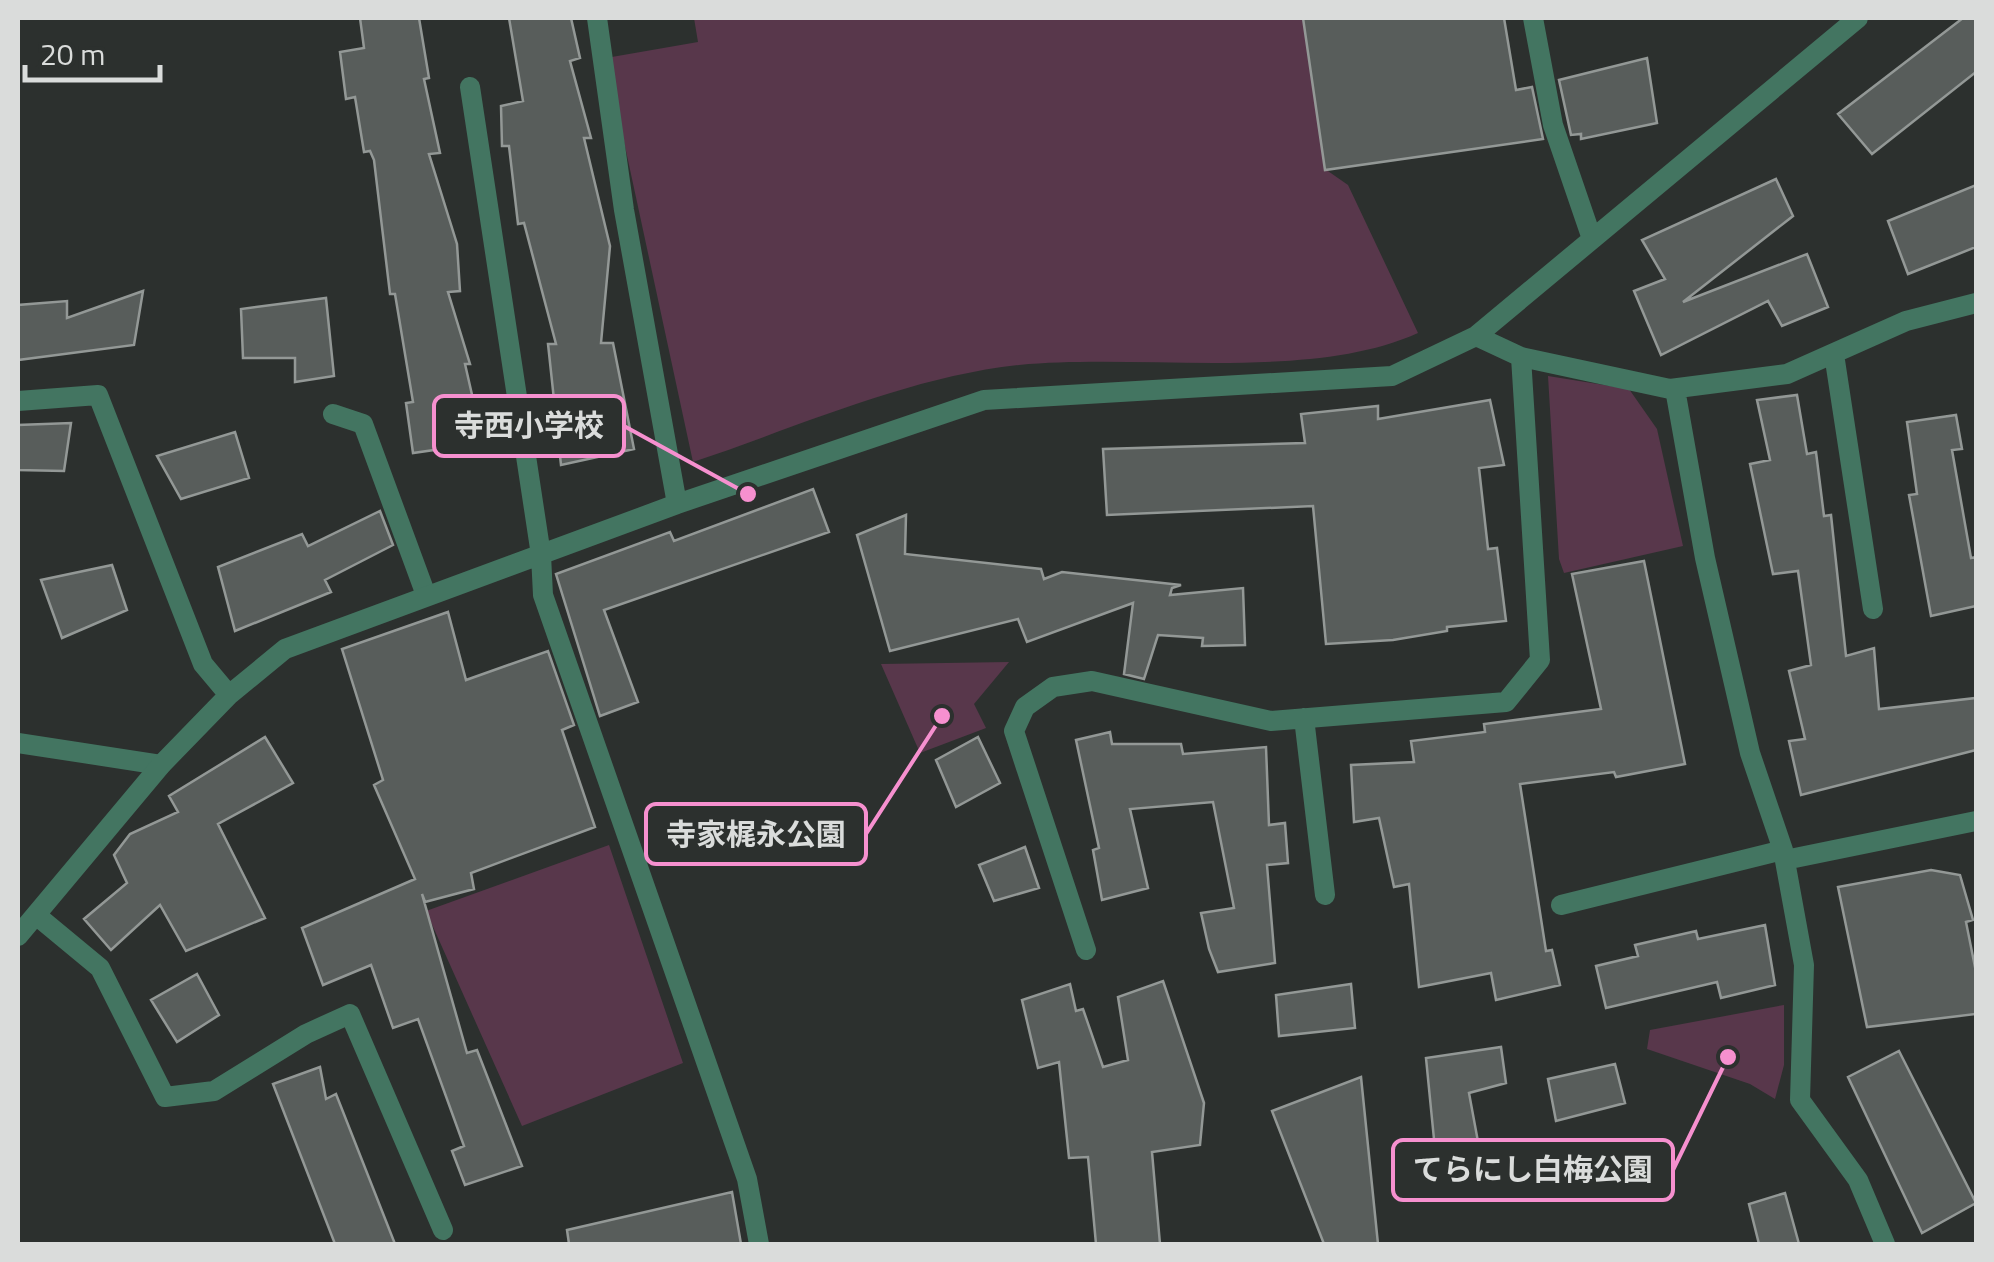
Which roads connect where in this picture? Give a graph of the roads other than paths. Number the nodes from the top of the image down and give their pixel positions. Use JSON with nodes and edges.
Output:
{"nodes":[{"id":1,"x":596,"y":18,"type":"edge"},
{"id":2,"x":1533,"y":18,"type":"edge"},
{"id":3,"x":1858,"y":18,"type":"edge"},
{"id":4,"x":470,"y":87,"type":"dead end"},
{"id":5,"x":1591,"y":236,"type":"junction"},
{"id":6,"x":1976,"y":303,"type":"edge"},
{"id":7,"x":1476,"y":336,"type":"junction"},
{"id":8,"x":1834,"y":354,"type":"junction"},
{"id":9,"x":1521,"y":357,"type":"junction"},
{"id":10,"x":1674,"y":389,"type":"junction"},
{"id":11,"x":18,"y":401,"type":"edge"},
{"id":12,"x":333,"y":414,"type":"dead end"},
{"id":13,"x":677,"y":504,"type":"junction"},
{"id":14,"x":541,"y":555,"type":"junction"},
{"id":15,"x":426,"y":595,"type":"junction"},
{"id":16,"x":1873,"y":609,"type":"dead end"},
{"id":17,"x":229,"y":695,"type":"junction"},
{"id":18,"x":1304,"y":718,"type":"junction"},
{"id":19,"x":18,"y":743,"type":"edge"},
{"id":20,"x":162,"y":766,"type":"junction"},
{"id":21,"x":1976,"y":820,"type":"edge"},
{"id":22,"x":1784,"y":855,"type":"junction"},
{"id":23,"x":1325,"y":895,"type":"dead end"},
{"id":24,"x":1561,"y":905,"type":"dead end"},
{"id":25,"x":36,"y":915,"type":"junction"},
{"id":26,"x":18,"y":936,"type":"edge"},
{"id":27,"x":1086,"y":950,"type":"dead end"},
{"id":28,"x":442,"y":1230,"type":"dead end"},
{"id":29,"x":759,"y":1244,"type":"edge"},
{"id":30,"x":1885,"y":1244,"type":"edge"}],
"edges":[{"from":1,"to":13,"type":"street"},
{"from":2,"to":5,"type":"street"},
{"from":3,"to":5,"type":"street"},
{"from":4,"to":14,"type":"street"},
{"from":5,"to":7,"type":"street"},
{"from":6,"to":8,"type":"street"},
{"from":7,"to":9,"type":"street"},
{"from":7,"to":13,"type":"street"},
{"from":8,"to":10,"type":"street"},
{"from":8,"to":16,"type":"street"},
{"from":9,"to":10,"type":"street"},
{"from":9,"to":18,"type":"street"},
{"from":10,"to":22,"type":"street"},
{"from":11,"to":17,"type":"street"},
{"from":12,"to":15,"type":"street"},
{"from":13,"to":14,"type":"street"},
{"from":14,"to":15,"type":"street"},
{"from":14,"to":29,"type":"street"},
{"from":15,"to":17,"type":"street"},
{"from":17,"to":20,"type":"street"},
{"from":18,"to":23,"type":"street"},
{"from":18,"to":27,"type":"street"},
{"from":19,"to":20,"type":"street"},
{"from":20,"to":25,"type":"street"},
{"from":21,"to":22,"type":"street"},
{"from":22,"to":24,"type":"street"},
{"from":22,"to":30,"type":"street"},
{"from":25,"to":26,"type":"street"},
{"from":25,"to":28,"type":"street"}]}
